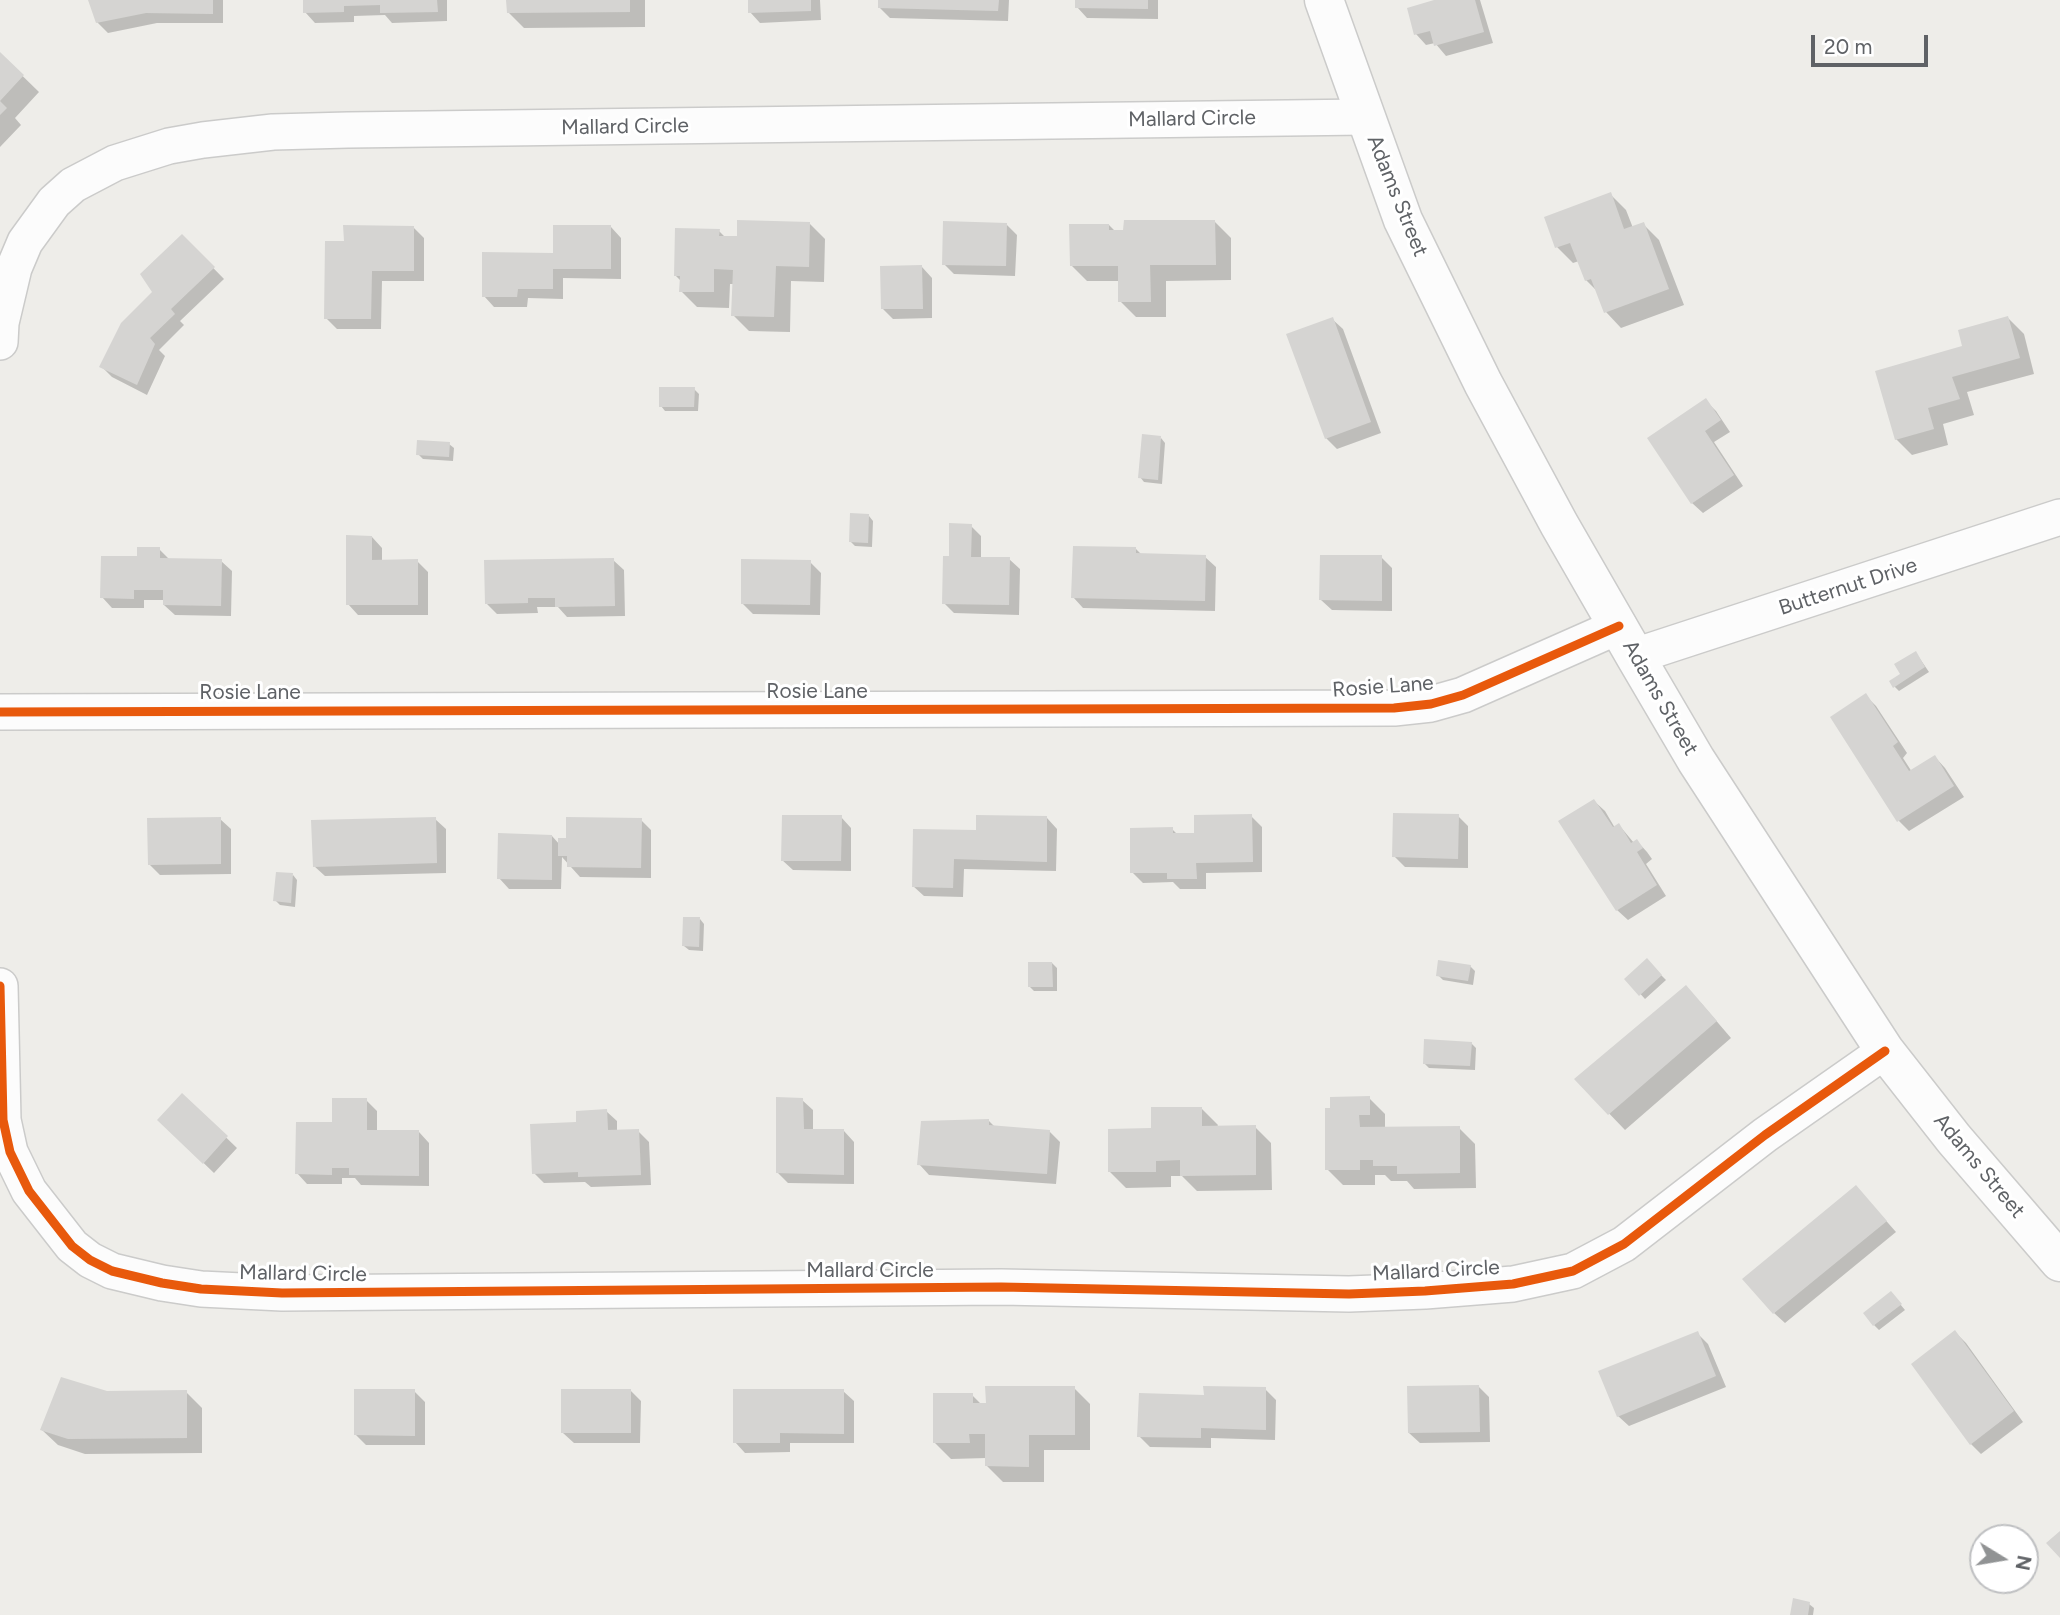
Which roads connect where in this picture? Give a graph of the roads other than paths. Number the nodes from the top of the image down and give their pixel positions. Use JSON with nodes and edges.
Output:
{"nodes":[{"id":1,"x":1324,"y":0,"type":"edge"},
{"id":2,"x":1365,"y":117,"type":"junction"},
{"id":3,"x":0,"y":342,"type":"edge"},
{"id":4,"x":2060,"y":517,"type":"edge"},
{"id":5,"x":1627,"y":641,"type":"junction"},
{"id":6,"x":0,"y":712,"type":"edge"},
{"id":7,"x":0,"y":986,"type":"edge"},
{"id":8,"x":1885,"y":1051,"type":"junction"},
{"id":9,"x":2060,"y":1262,"type":"edge"}],
"edges":[{"from":1,"to":2,"type":"street","name":"Adams Street"},
{"from":2,"to":3,"type":"street","name":"Mallard Circle"},
{"from":2,"to":5,"type":"street","name":"Adams Street"},
{"from":4,"to":5,"type":"street","name":"Butternut Drive"},
{"from":5,"to":6,"type":"street","name":"Rosie Lane"},
{"from":5,"to":8,"type":"street","name":"Adams Street"},
{"from":7,"to":8,"type":"street","name":"Mallard Circle"},
{"from":8,"to":9,"type":"street","name":"Adams Street"}]}
